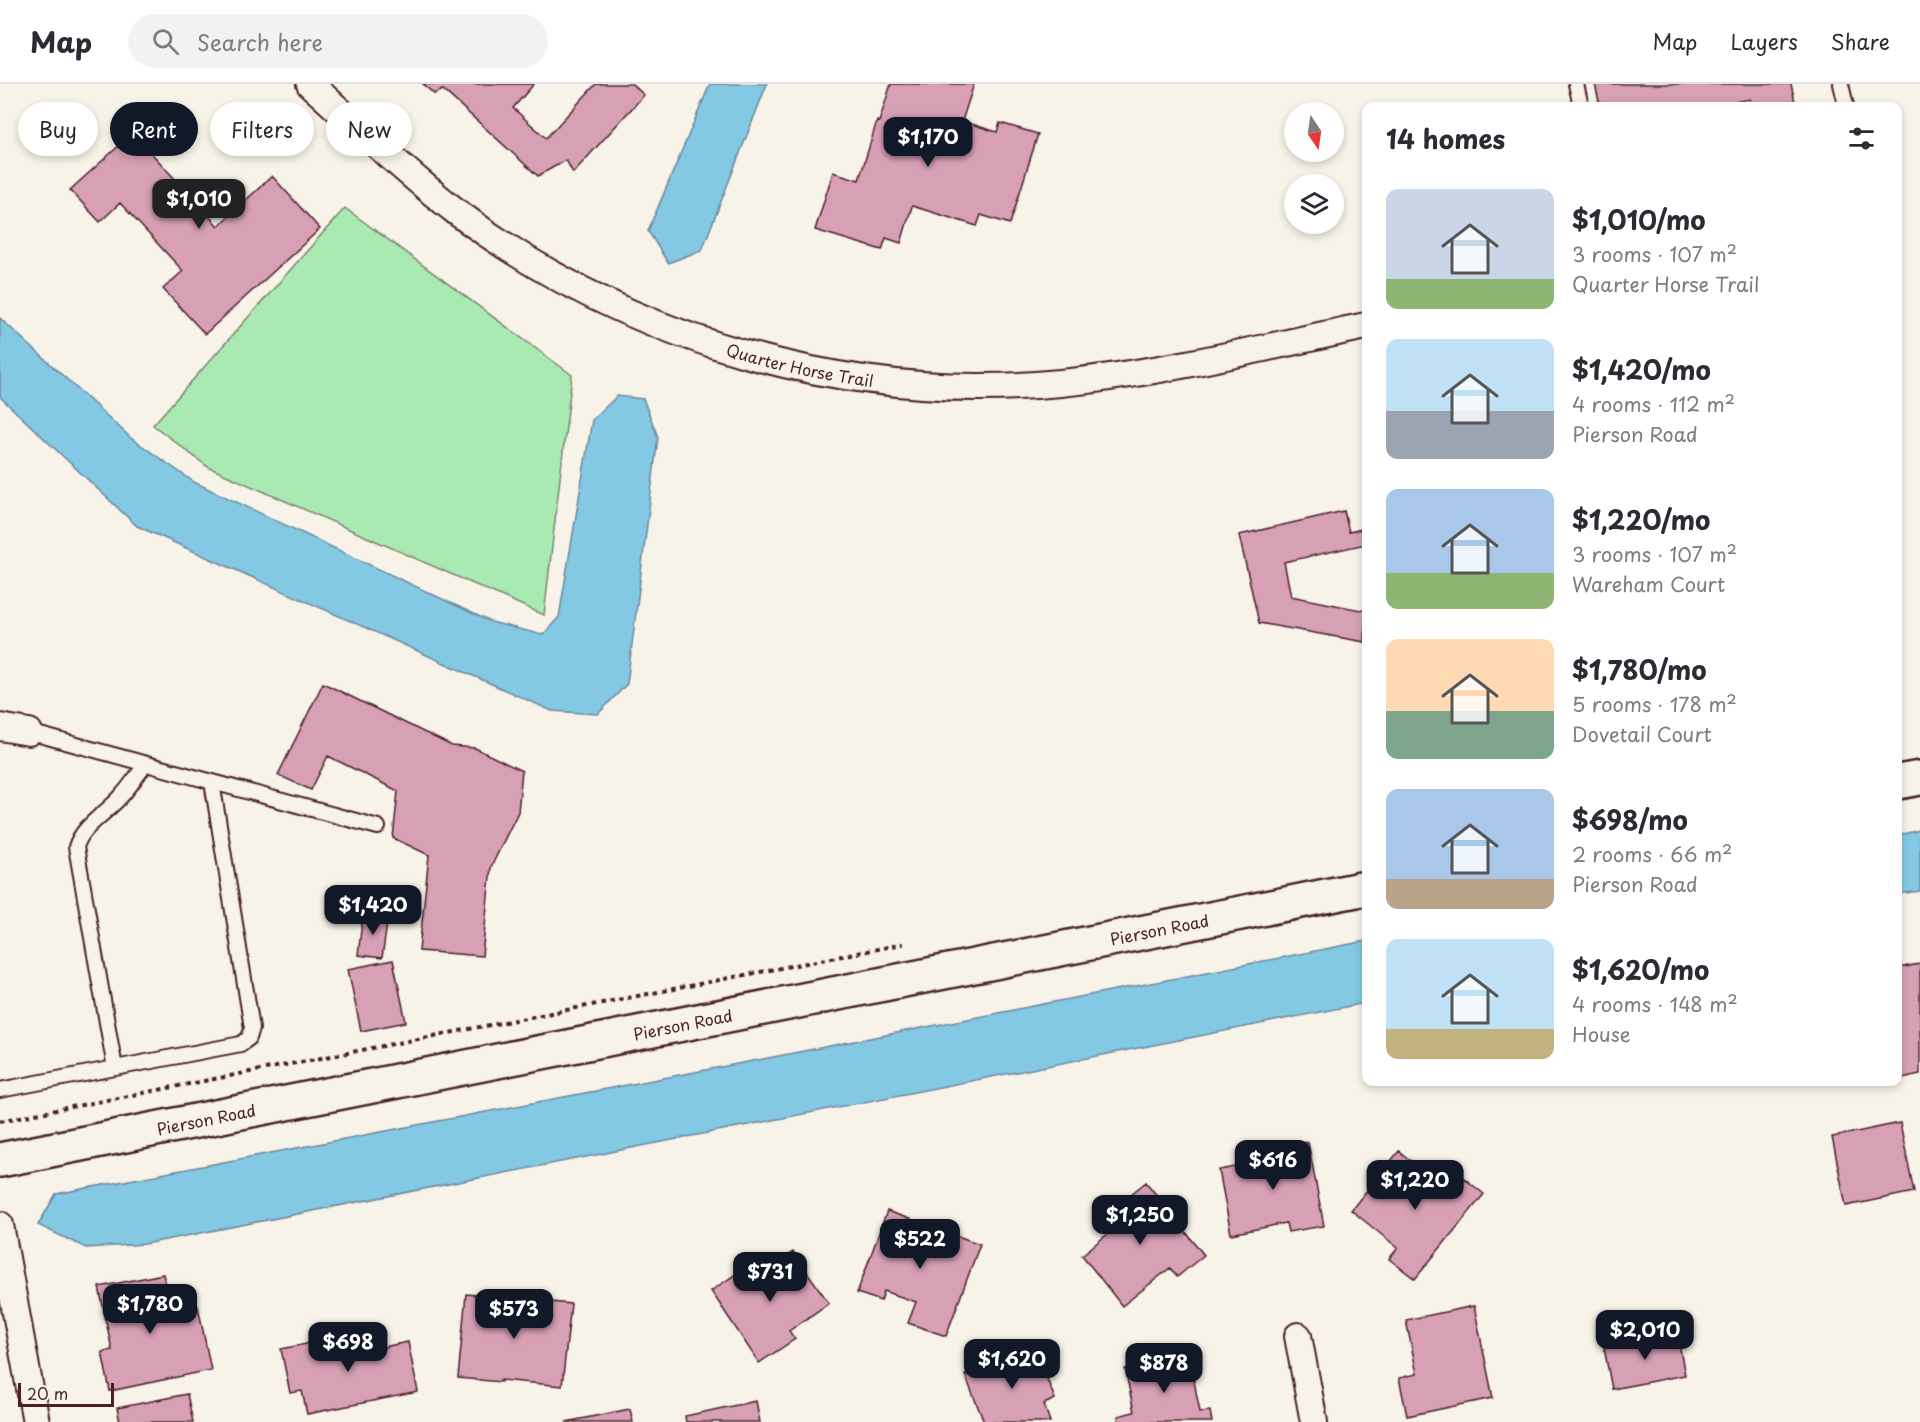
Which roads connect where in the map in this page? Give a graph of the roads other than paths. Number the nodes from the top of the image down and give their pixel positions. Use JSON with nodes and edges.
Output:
{"nodes":[{"id":1,"x":310,"y":84,"type":"edge"},
{"id":2,"x":1576,"y":84,"type":"edge"},
{"id":3,"x":1841,"y":84,"type":"edge"},
{"id":4,"x":1580,"y":102,"type":"edge"},
{"id":5,"x":1845,"y":102,"type":"edge"},
{"id":6,"x":1362,"y":327,"type":"edge"},
{"id":7,"x":0,"y":727,"type":"edge"},
{"id":8,"x":29,"y":732,"type":"joint"},
{"id":9,"x":146,"y":764,"type":"junction"},
{"id":10,"x":1920,"y":778,"type":"edge"},
{"id":11,"x":1902,"y":781,"type":"edge"},
{"id":12,"x":212,"y":782,"type":"junction"},
{"id":13,"x":378,"y":827,"type":"dead end"},
{"id":14,"x":1362,"y":889,"type":"edge"},
{"id":15,"x":115,"y":1068,"type":"junction"},
{"id":16,"x":0,"y":1090,"type":"edge"},
{"id":17,"x":0,"y":1160,"type":"edge"},
{"id":18,"x":0,"y":1226,"type":"edge"},
{"id":19,"x":1298,"y":1336,"type":"dead end"},
{"id":20,"x":36,"y":1422,"type":"edge"},
{"id":21,"x":1314,"y":1422,"type":"edge"}],
"edges":[{"from":1,"to":6,"type":"street","name":"Quarter Horse Trail"},
{"from":2,"to":4,"type":"lane"},
{"from":3,"to":5,"type":"lane"},
{"from":7,"to":8,"type":"street"},
{"from":8,"to":9,"type":"lane"},
{"from":9,"to":12,"type":"lane"},
{"from":9,"to":15,"type":"lane"},
{"from":10,"to":11,"type":"street"},
{"from":12,"to":13,"type":"lane"},
{"from":12,"to":15,"type":"lane"},
{"from":14,"to":17,"type":"street","name":"Pierson Road"},
{"from":15,"to":16,"type":"lane"},
{"from":18,"to":20,"type":"street"},
{"from":19,"to":21,"type":"street"}]}
